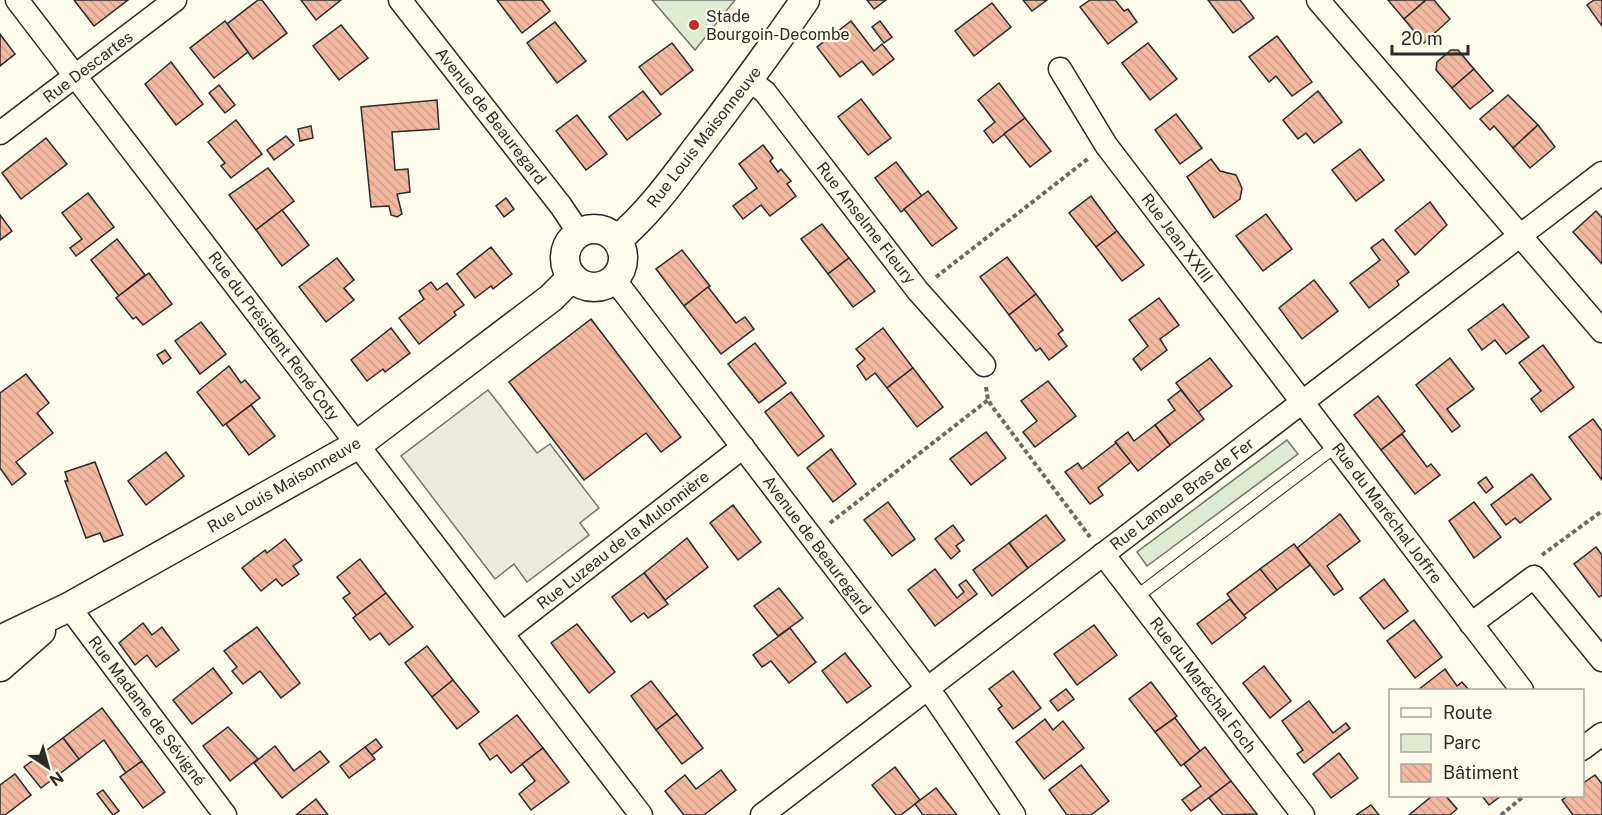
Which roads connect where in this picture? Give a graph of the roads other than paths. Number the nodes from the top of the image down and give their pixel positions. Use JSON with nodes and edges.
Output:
{"nodes":[{"id":1,"x":17,"y":0,"type":"edge"},
{"id":2,"x":176,"y":0,"type":"edge"},
{"id":3,"x":400,"y":0,"type":"edge"},
{"id":4,"x":805,"y":0,"type":"edge"},
{"id":5,"x":1318,"y":0,"type":"edge"},
{"id":6,"x":1060,"y":69,"type":"dead end"},
{"id":7,"x":75,"y":76,"type":"junction"},
{"id":8,"x":750,"y":80,"type":"junction"},
{"id":9,"x":0,"y":134,"type":"edge"},
{"id":10,"x":1602,"y":173,"type":"edge"},
{"id":11,"x":579,"y":233,"type":"junction"},
{"id":12,"x":1521,"y":236,"type":"junction"},
{"id":13,"x":617,"y":240,"type":"junction"},
{"id":14,"x":572,"y":278,"type":"junction"},
{"id":15,"x":614,"y":279,"type":"junction"},
{"id":16,"x":1602,"y":332,"type":"edge"},
{"id":17,"x":984,"y":365,"type":"road end"},
{"id":18,"x":1303,"y":402,"type":"junction"},
{"id":19,"x":357,"y":446,"type":"junction"},
{"id":20,"x":1336,"y":446,"type":"junction"},
{"id":21,"x":743,"y":447,"type":"junction"},
{"id":22,"x":1104,"y":554,"type":"junction"},
{"id":23,"x":1136,"y":597,"type":"junction"},
{"id":24,"x":69,"y":608,"type":"junction"},
{"id":25,"x":1471,"y":624,"type":"junction"},
{"id":26,"x":503,"y":633,"type":"junction"},
{"id":27,"x":0,"y":640,"type":"edge"},
{"id":28,"x":1602,"y":660,"type":"edge"},
{"id":29,"x":0,"y":667,"type":"edge"},
{"id":30,"x":927,"y":688,"type":"junction"},
{"id":31,"x":1521,"y":689,"type":"edge"},
{"id":32,"x":1602,"y":734,"type":"edge"},
{"id":33,"x":1584,"y":748,"type":"edge"},
{"id":34,"x":225,"y":815,"type":"edge"},
{"id":35,"x":640,"y":815,"type":"edge"},
{"id":36,"x":762,"y":815,"type":"edge"},
{"id":37,"x":1014,"y":815,"type":"edge"},
{"id":38,"x":1303,"y":815,"type":"edge"}],
"edges":[{"from":1,"to":7,"type":"street","name":"Rue du Président René Coty"},
{"from":2,"to":7,"type":"street","name":"Rue Descartes"},
{"from":3,"to":11,"type":"street","name":"Avenue de Beauregard"},
{"from":4,"to":8,"type":"street","name":"Rue Louis Maisonneuve"},
{"from":5,"to":12,"type":"street"},
{"from":6,"to":18,"type":"street","name":"Rue Jean XXIII"},
{"from":7,"to":9,"type":"street","name":"Rue Descartes"},
{"from":7,"to":19,"type":"street","name":"Rue du Président René Coty"},
{"from":8,"to":13,"type":"street","name":"Rue Louis Maisonneuve"},
{"from":8,"to":17,"type":"street","name":"Rue Anselme Fleury"},
{"from":10,"to":12,"type":"street","name":"Rue Lanoue Bras de Fer"},
{"from":11,"to":13,"type":"street"},
{"from":11,"to":14,"type":"street"},
{"from":12,"to":16,"type":"street"},
{"from":12,"to":18,"type":"street","name":"Rue Lanoue Bras de Fer"},
{"from":13,"to":15,"type":"street"},
{"from":14,"to":15,"type":"street"},
{"from":14,"to":19,"type":"street","name":"Rue Louis Maisonneuve"},
{"from":15,"to":21,"type":"street","name":"Avenue de Beauregard"},
{"from":18,"to":20,"type":"street","name":"Rue du Maréchal Joffre"},
{"from":18,"to":22,"type":"street","name":"Rue Lanoue Bras de Fer"},
{"from":19,"to":24,"type":"street","name":"Rue Louis Maisonneuve"},
{"from":19,"to":26,"type":"street","name":"Rue du Président René Coty"},
{"from":20,"to":23,"type":"lane"},
{"from":20,"to":25,"type":"street","name":"Rue du Maréchal Joffre"},
{"from":21,"to":26,"type":"street","name":"Rue Luzeau de la Mulonnière"},
{"from":21,"to":30,"type":"street","name":"Avenue de Beauregard"},
{"from":22,"to":23,"type":"street","name":"Rue du Maréchal Foch"},
{"from":22,"to":30,"type":"street","name":"Rue Lanoue Bras de Fer"},
{"from":23,"to":38,"type":"street","name":"Rue du Maréchal Foch"},
{"from":24,"to":27,"type":"street","name":"Rue Louis Maisonneuve"},
{"from":24,"to":29,"type":"street","name":"Rue Louis Maisonneuve"},
{"from":24,"to":34,"type":"street","name":"Rue Madame de Sévigné"},
{"from":25,"to":28,"type":"street"},
{"from":25,"to":31,"type":"street","name":"Rue du Maréchal Joffre"},
{"from":26,"to":35,"type":"street","name":"Rue du Président René Coty"},
{"from":30,"to":36,"type":"street","name":"Rue Lanoue Bras de Fer"},
{"from":30,"to":37,"type":"street","name":"Avenue de Beauregard"},
{"from":32,"to":33,"type":"street"}]}
